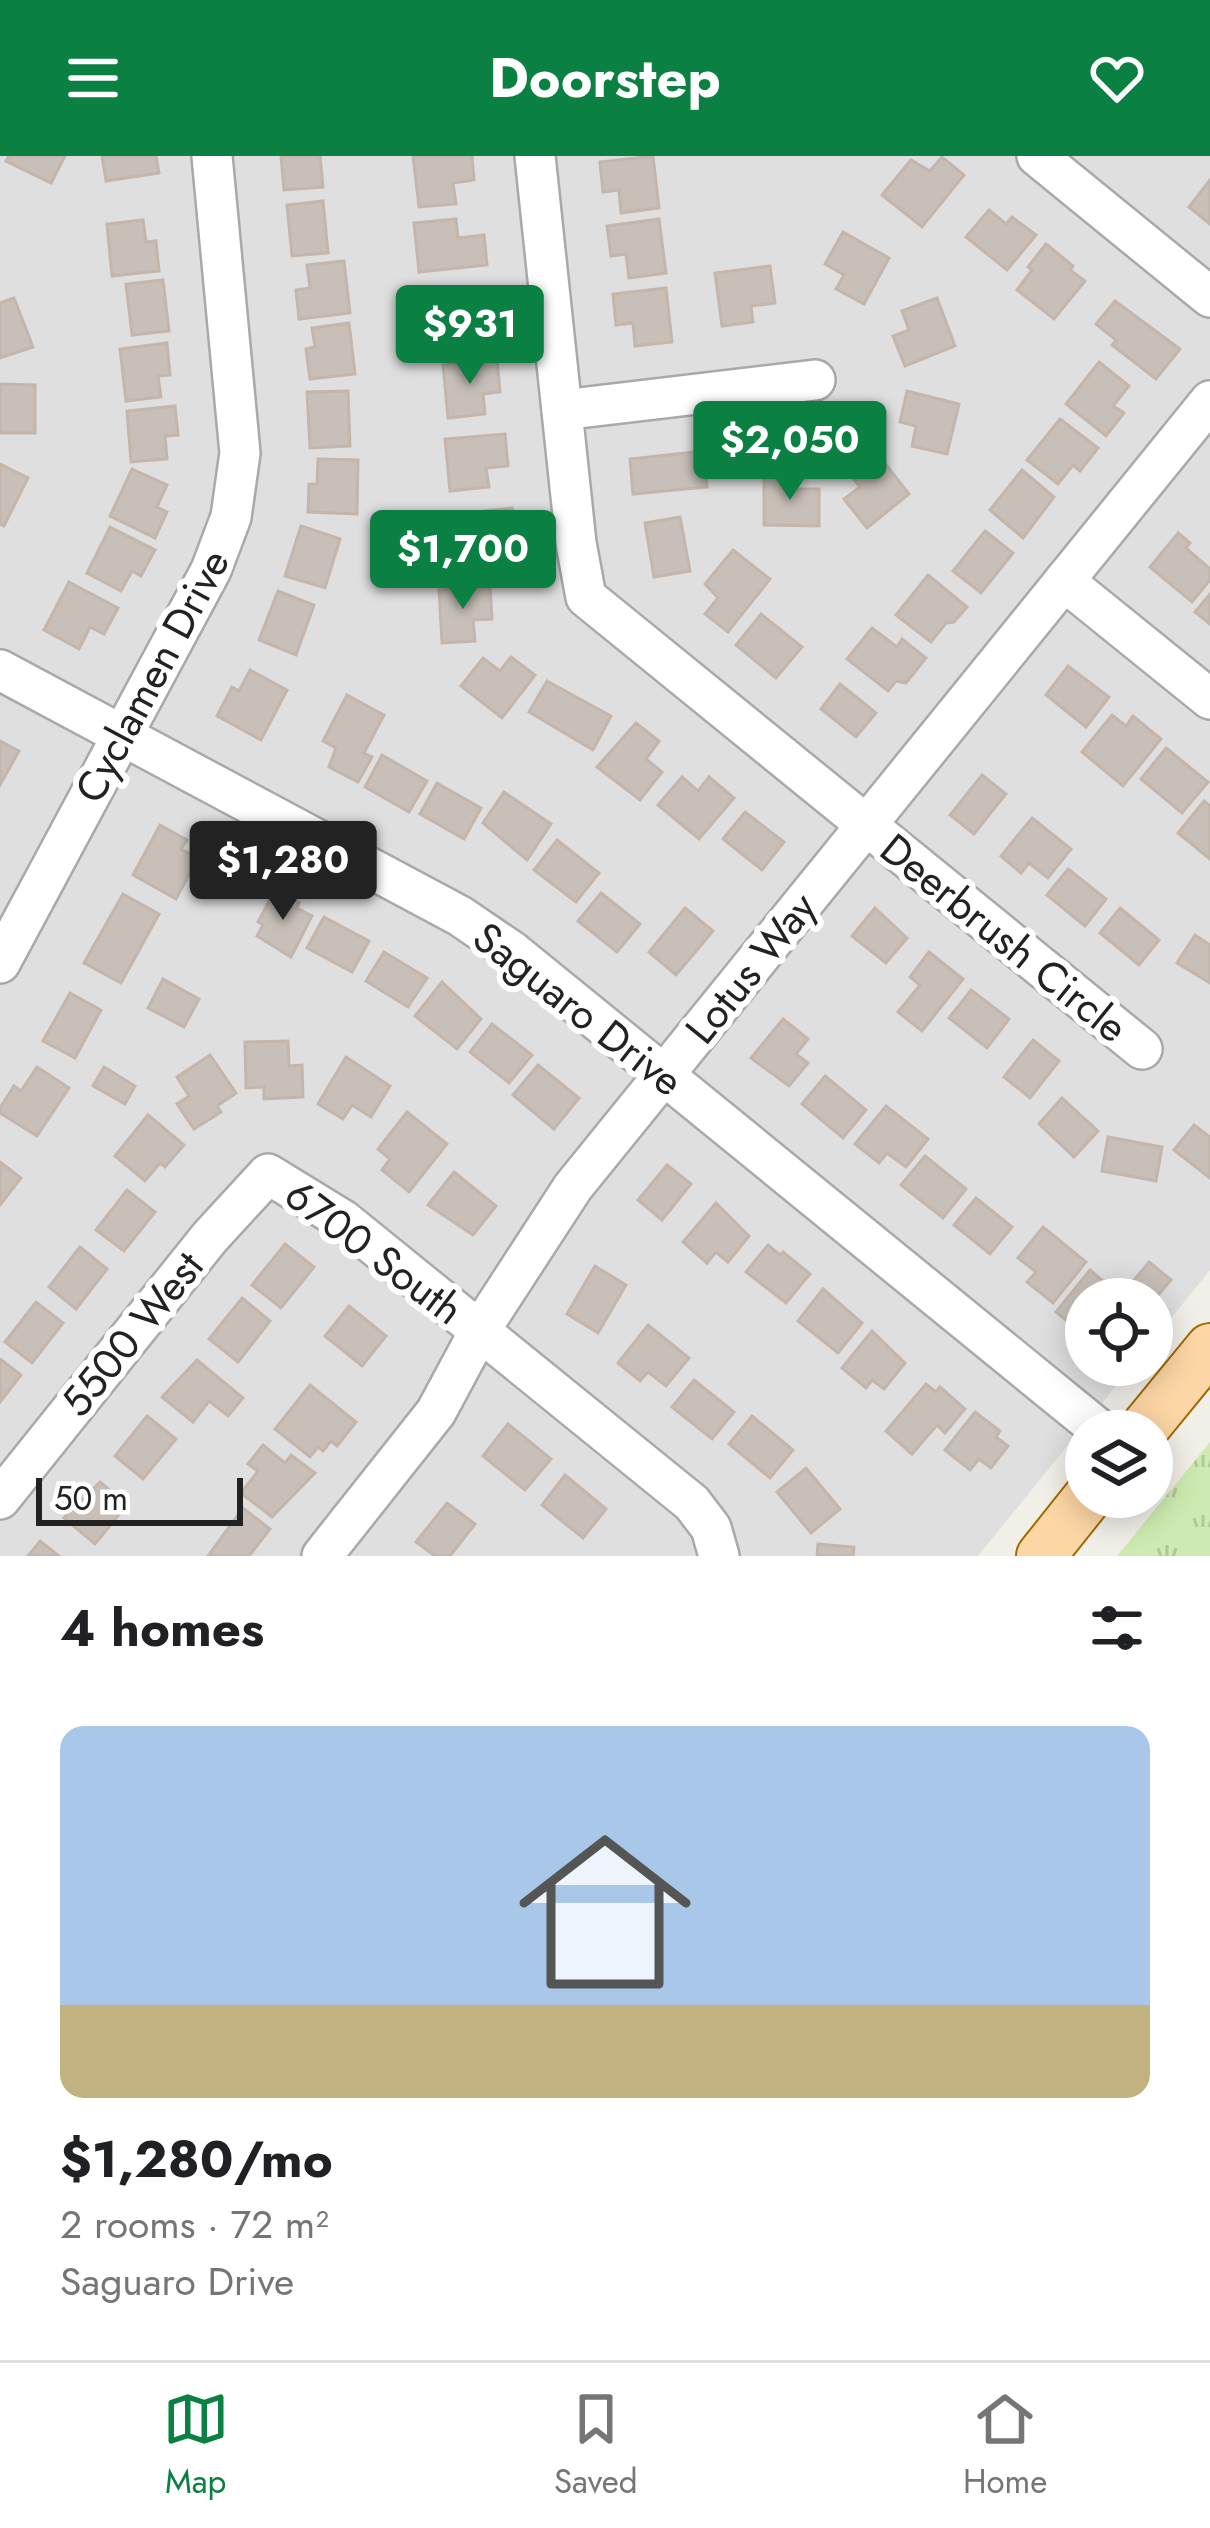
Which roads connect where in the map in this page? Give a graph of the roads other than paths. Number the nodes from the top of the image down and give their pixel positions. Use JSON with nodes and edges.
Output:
{"nodes":[{"id":1,"x":212,"y":156,"type":"edge"},
{"id":2,"x":536,"y":156,"type":"edge"},
{"id":3,"x":1037,"y":156,"type":"edge"},
{"id":4,"x":1210,"y":297,"type":"edge"},
{"id":5,"x":814,"y":380,"type":"dead end"},
{"id":6,"x":1210,"y":400,"type":"edge"},
{"id":7,"x":562,"y":410,"type":"junction"},
{"id":8,"x":1064,"y":581,"type":"junction"},
{"id":9,"x":0,"y":670,"type":"edge"},
{"id":10,"x":1210,"y":699,"type":"edge"},
{"id":11,"x":122,"y":736,"type":"junction"},
{"id":12,"x":866,"y":826,"type":"junction"},
{"id":13,"x":0,"y":963,"type":"edge"},
{"id":14,"x":1142,"y":1049,"type":"dead end"},
{"id":15,"x":663,"y":1076,"type":"junction"},
{"id":16,"x":268,"y":1174,"type":"joint"},
{"id":17,"x":479,"y":1330,"type":"junction"},
{"id":18,"x":1210,"y":1348,"type":"edge"},
{"id":19,"x":1075,"y":1410,"type":"edge"},
{"id":20,"x":1159,"y":1410,"type":"edge"},
{"id":21,"x":0,"y":1499,"type":"edge"},
{"id":22,"x":1071,"y":1518,"type":"edge"},
{"id":23,"x":322,"y":1556,"type":"edge"},
{"id":24,"x":718,"y":1556,"type":"edge"},
{"id":25,"x":1041,"y":1556,"type":"edge"}],
"edges":[{"from":1,"to":11,"type":"street","name":"Cyclamen Drive"},
{"from":2,"to":7,"type":"street","name":"Deerbrush Circle"},
{"from":3,"to":4,"type":"street"},
{"from":5,"to":7,"type":"street"},
{"from":6,"to":8,"type":"street","name":"Lotus Way"},
{"from":7,"to":12,"type":"street","name":"Deerbrush Circle"},
{"from":8,"to":10,"type":"street"},
{"from":8,"to":12,"type":"street","name":"Lotus Way"},
{"from":9,"to":11,"type":"street","name":"Saguaro Drive"},
{"from":11,"to":13,"type":"street","name":"Cyclamen Drive"},
{"from":11,"to":15,"type":"street","name":"Saguaro Drive"},
{"from":12,"to":14,"type":"street","name":"Deerbrush Circle"},
{"from":12,"to":15,"type":"street","name":"Lotus Way"},
{"from":15,"to":17,"type":"street","name":"Lotus Way"},
{"from":15,"to":19,"type":"street","name":"Saguaro Drive"},
{"from":16,"to":17,"type":"street","name":"6700 South"},
{"from":16,"to":21,"type":"street","name":"5500 West"},
{"from":17,"to":23,"type":"street","name":"Lotus Way"},
{"from":17,"to":24,"type":"street","name":"6700 South"},
{"from":18,"to":20,"type":"main road"},
{"from":22,"to":25,"type":"main road"}]}
